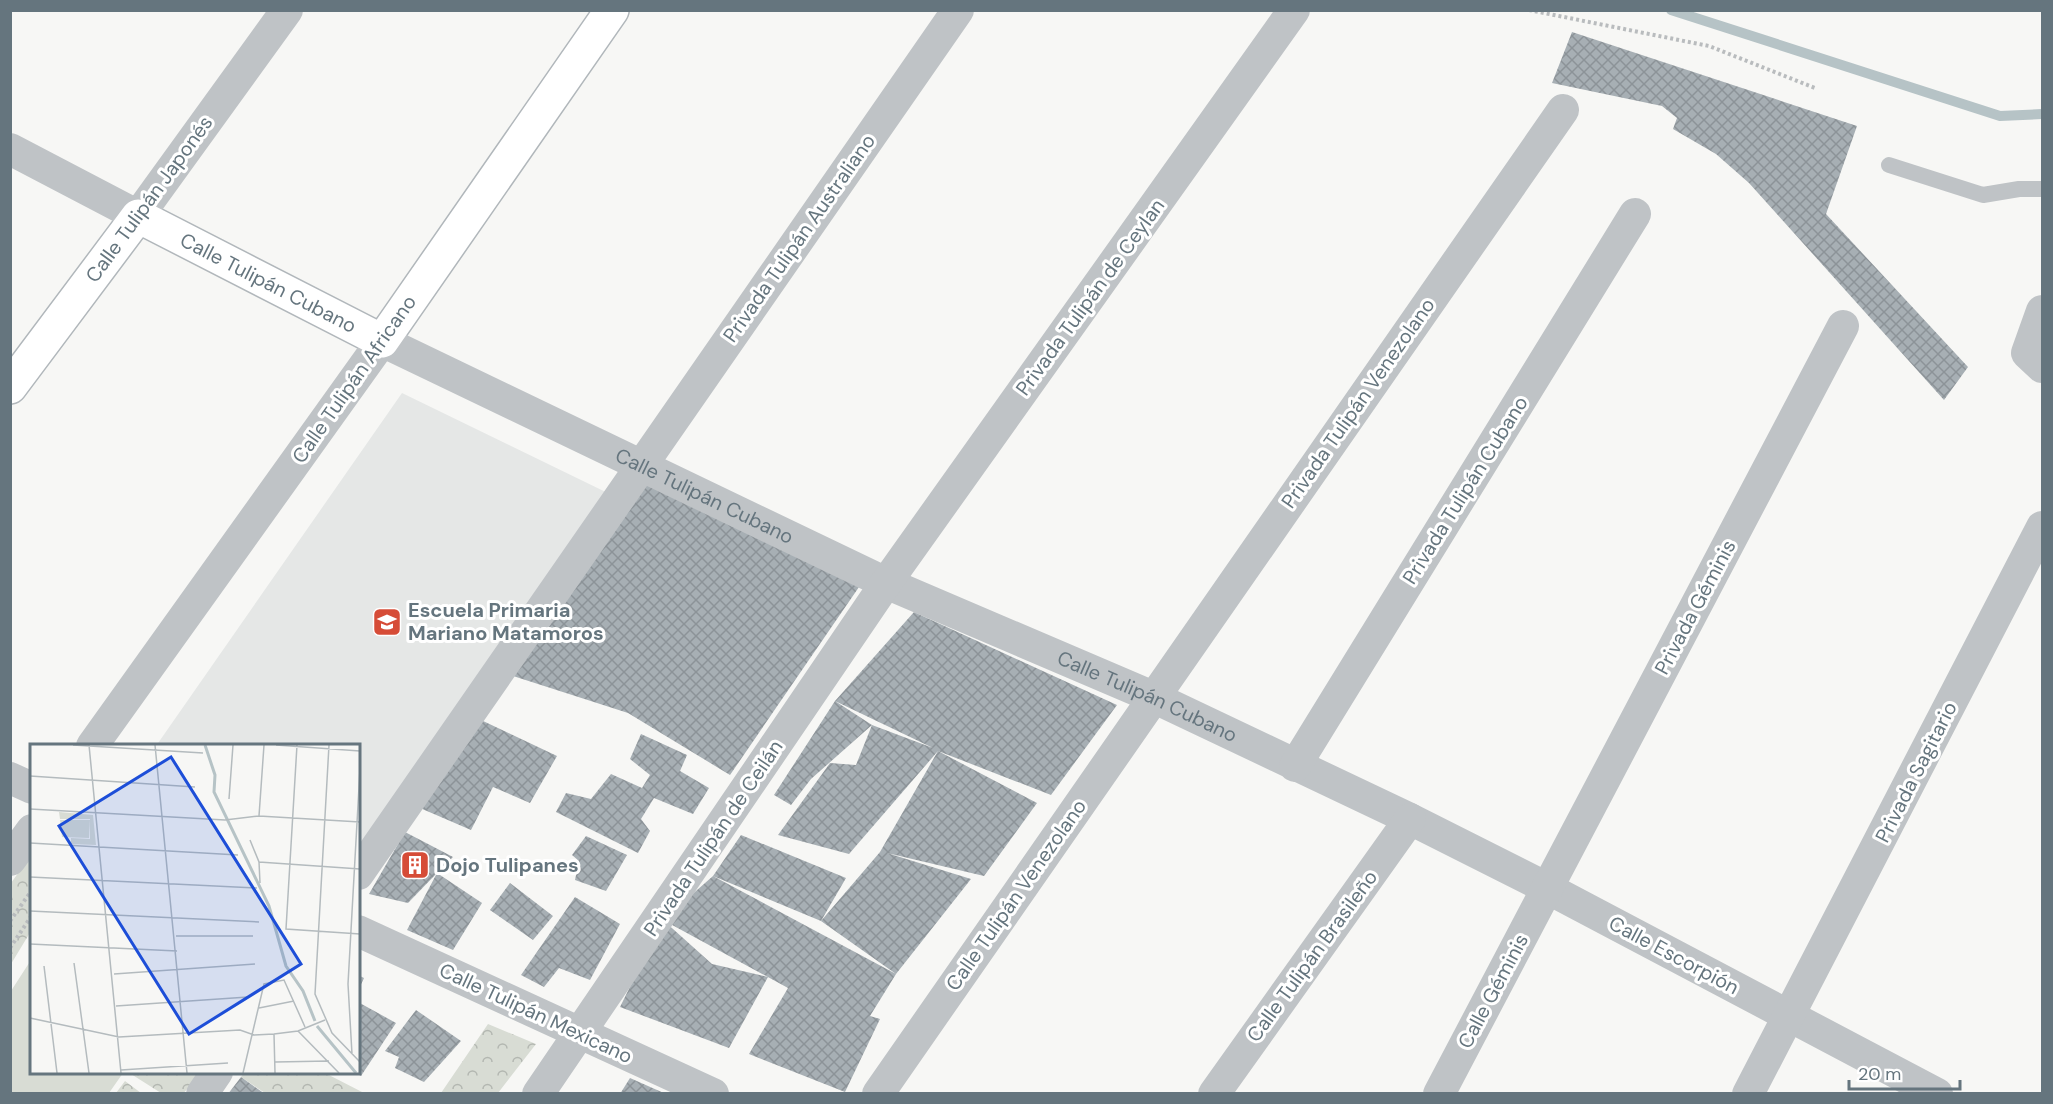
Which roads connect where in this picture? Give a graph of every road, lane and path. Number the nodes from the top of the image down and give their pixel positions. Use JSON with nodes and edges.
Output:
{"nodes":[{"id":1,"x":287,"y":10,"type":"edge"},
{"id":2,"x":612,"y":10,"type":"edge"},
{"id":3,"x":958,"y":10,"type":"edge"},
{"id":4,"x":1294,"y":10,"type":"edge"},
{"id":5,"x":1529,"y":10,"type":"edge"},
{"id":6,"x":1815,"y":88,"type":"dead end"},
{"id":7,"x":1563,"y":110,"type":"dead end"},
{"id":8,"x":10,"y":149,"type":"edge"},
{"id":9,"x":1889,"y":165,"type":"dead end"},
{"id":10,"x":2043,"y":189,"type":"edge"},
{"id":11,"x":1635,"y":214,"type":"dead end"},
{"id":12,"x":138,"y":216,"type":"junction"},
{"id":13,"x":2043,"y":311,"type":"edge"},
{"id":14,"x":1843,"y":326,"type":"dead end"},
{"id":15,"x":382,"y":341,"type":"junction"},
{"id":16,"x":2035,"y":360,"type":"edge"},
{"id":17,"x":10,"y":387,"type":"edge"},
{"id":18,"x":640,"y":466,"type":"junction"},
{"id":19,"x":2043,"y":528,"type":"edge"},
{"id":20,"x":885,"y":583,"type":"junction"},
{"id":21,"x":1153,"y":697,"type":"junction"},
{"id":22,"x":93,"y":744,"type":"edge"},
{"id":23,"x":1295,"y":766,"type":"junction"},
{"id":24,"x":10,"y":778,"type":"edge"},
{"id":25,"x":30,"y":787,"type":"edge"},
{"id":26,"x":1410,"y":819,"type":"junction"},
{"id":27,"x":30,"y":833,"type":"edge"},
{"id":28,"x":10,"y":860,"type":"edge"},
{"id":29,"x":360,"y":871,"type":"edge"},
{"id":30,"x":1547,"y":888,"type":"junction"},
{"id":31,"x":30,"y":893,"type":"edge"},
{"id":32,"x":30,"y":918,"type":"edge"},
{"id":33,"x":10,"y":921,"type":"edge"},
{"id":34,"x":360,"y":932,"type":"edge"},
{"id":35,"x":10,"y":948,"type":"edge"},
{"id":36,"x":1789,"y":1016,"type":"junction"},
{"id":37,"x":580,"y":1034,"type":"junction"},
{"id":38,"x":216,"y":1074,"type":"edge"},
{"id":39,"x":202,"y":1094,"type":"edge"},
{"id":40,"x":538,"y":1094,"type":"edge"},
{"id":41,"x":713,"y":1094,"type":"edge"},
{"id":42,"x":878,"y":1094,"type":"edge"},
{"id":43,"x":1214,"y":1094,"type":"edge"},
{"id":44,"x":1439,"y":1094,"type":"edge"},
{"id":45,"x":1748,"y":1094,"type":"edge"},
{"id":46,"x":1937,"y":1094,"type":"edge"}],
"edges":[{"from":1,"to":12,"type":"street","name":"Calle Tulipán Japonés"},
{"from":2,"to":15,"type":"street","name":"Calle Tulipán Africano"},
{"from":3,"to":18,"type":"street","name":"Privada Tulipán Australiano"},
{"from":4,"to":20,"type":"street","name":"Privada Tulipán de Ceylan"},
{"from":5,"to":6,"type":"path"},
{"from":7,"to":21,"type":"street","name":"Privada Tulipán Venezolano"},
{"from":8,"to":12,"type":"street","name":"Calle Tulipán Cubano"},
{"from":9,"to":10,"type":"lane"},
{"from":11,"to":23,"type":"street","name":"Privada Tulipán Cubano"},
{"from":12,"to":15,"type":"street","name":"Calle Tulipán Cubano"},
{"from":12,"to":17,"type":"street","name":"Calle Tulipán Japonés"},
{"from":13,"to":16,"type":"street"},
{"from":14,"to":30,"type":"street","name":"Privada Géminis"},
{"from":15,"to":18,"type":"street","name":"Calle Tulipán Cubano"},
{"from":15,"to":22,"type":"street","name":"Calle Tulipán Africano"},
{"from":18,"to":20,"type":"street","name":"Calle Tulipán Cubano"},
{"from":18,"to":29,"type":"street","name":"Privada Tulipán Australiano"},
{"from":19,"to":36,"type":"street","name":"Privada Sagitario"},
{"from":20,"to":21,"type":"street","name":"Calle Tulipán Cubano"},
{"from":20,"to":37,"type":"street","name":"Privada Tulipán de Ceilán"},
{"from":21,"to":23,"type":"street","name":"Calle Tulipán Cubano"},
{"from":21,"to":42,"type":"street","name":"Calle Tulipán Venezolano"},
{"from":23,"to":26,"type":"street","name":"Calle Tulipán Cubano"},
{"from":24,"to":25,"type":"street"},
{"from":26,"to":30,"type":"street","name":"Calle Escorpión"},
{"from":26,"to":43,"type":"street","name":"Calle Tulipán Brasileño"},
{"from":27,"to":28,"type":"street"},
{"from":30,"to":36,"type":"street","name":"Calle Escorpión"},
{"from":30,"to":44,"type":"street","name":"Calle Géminis"},
{"from":31,"to":33,"type":"path"},
{"from":32,"to":35,"type":"path"},
{"from":34,"to":37,"type":"street","name":"Calle Tulipán Mexicano"},
{"from":36,"to":45,"type":"street","name":"Privada Sagitario"},
{"from":36,"to":46,"type":"street","name":"Calle Escorpión"},
{"from":37,"to":40,"type":"street","name":"Privada Tulipán de Ceilán"},
{"from":37,"to":41,"type":"street","name":"Calle Tulipán Mexicano"},
{"from":38,"to":39,"type":"street"}]}
